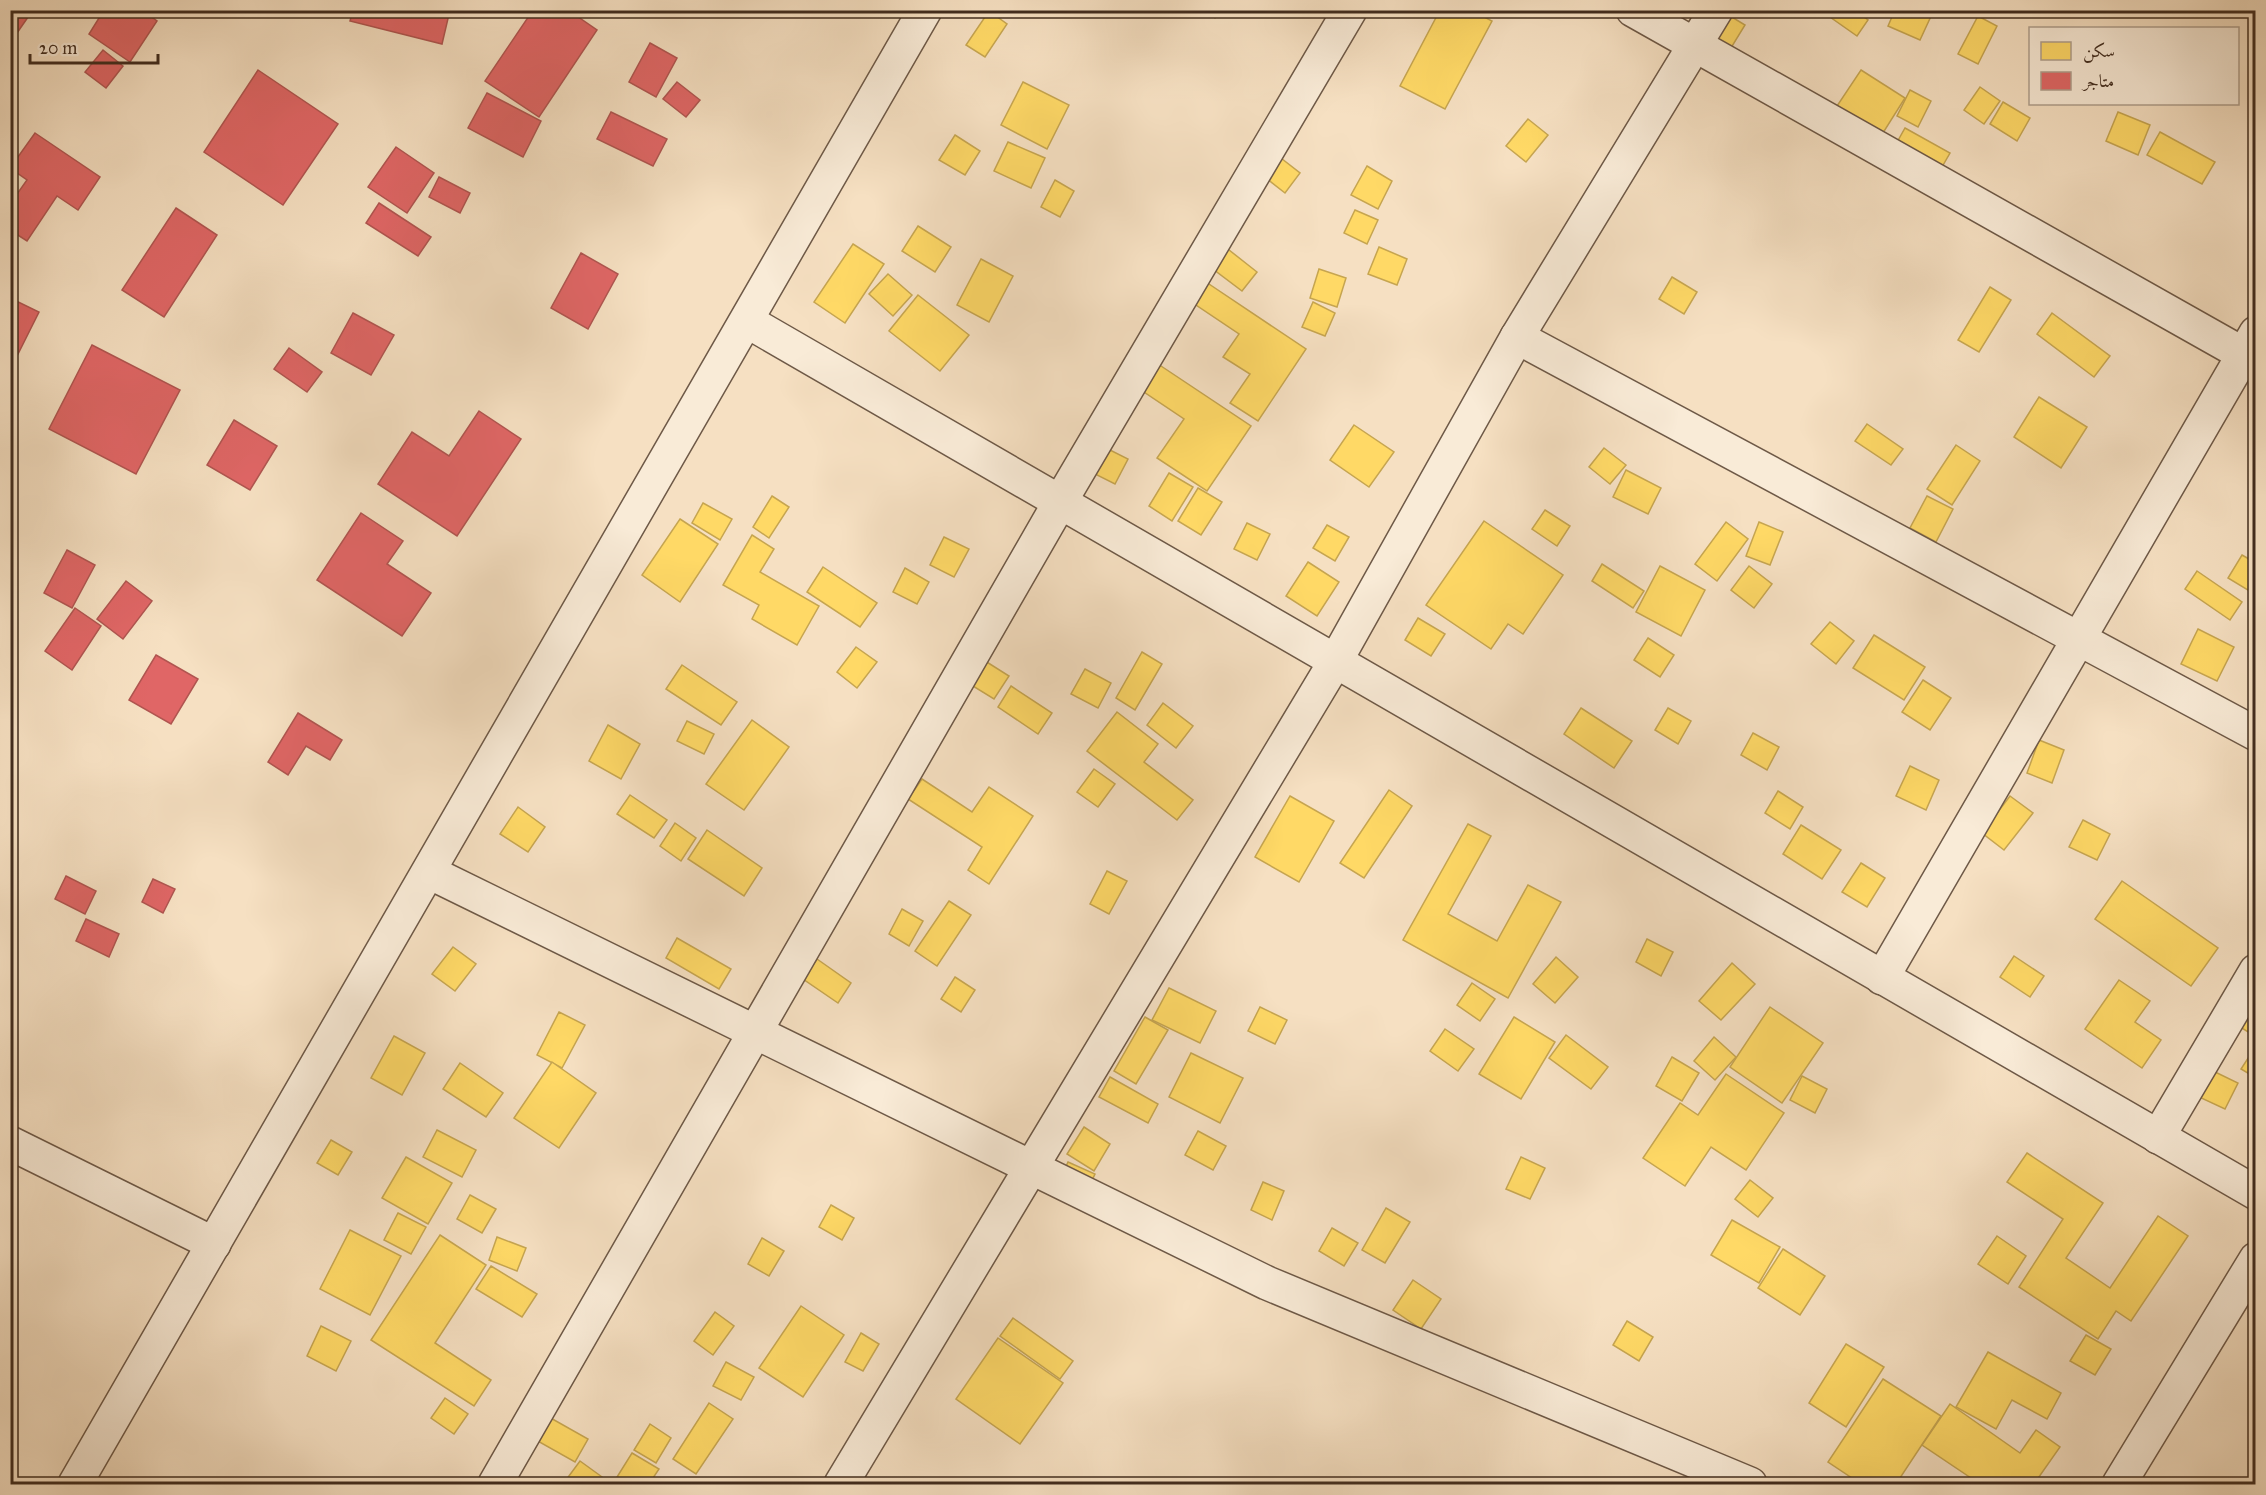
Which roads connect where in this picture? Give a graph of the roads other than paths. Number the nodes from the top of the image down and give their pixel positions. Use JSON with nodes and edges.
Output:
{"nodes":[{"id":1,"x":925,"y":10,"type":"edge"},
{"id":2,"x":1350,"y":10,"type":"edge"},
{"id":3,"x":1633,"y":10,"type":"edge"},
{"id":4,"x":1716,"y":10,"type":"edge"},
{"id":5,"x":1695,"y":45,"type":"junction"},
{"id":6,"x":747,"y":321,"type":"junction"},
{"id":7,"x":1517,"y":337,"type":"junction"},
{"id":8,"x":2249,"y":344,"type":"edge"},
{"id":9,"x":1060,"y":502,"type":"junction"},
{"id":10,"x":2078,"y":639,"type":"junction"},
{"id":11,"x":1335,"y":662,"type":"junction"},
{"id":12,"x":2256,"y":734,"type":"edge"},
{"id":13,"x":429,"y":872,"type":"junction"},
{"id":14,"x":2256,"y":971,"type":"edge"},
{"id":15,"x":1882,"y":978,"type":"junction"},
{"id":16,"x":756,"y":1032,"type":"junction"},
{"id":17,"x":2158,"y":1137,"type":"junction"},
{"id":18,"x":10,"y":1143,"type":"edge"},
{"id":19,"x":1032,"y":1167,"type":"junction"},
{"id":20,"x":2256,"y":1193,"type":"edge"},
{"id":21,"x":214,"y":1244,"type":"junction"},
{"id":22,"x":2256,"y":1259,"type":"edge"},
{"id":23,"x":82,"y":1481,"type":"edge"},
{"id":24,"x":495,"y":1485,"type":"edge"},
{"id":25,"x":841,"y":1485,"type":"edge"},
{"id":26,"x":1750,"y":1485,"type":"edge"},
{"id":27,"x":2119,"y":1485,"type":"edge"}],
"edges":[{"from":1,"to":6,"type":"street"},
{"from":2,"to":9,"type":"street"},
{"from":3,"to":5,"type":"street"},
{"from":4,"to":5,"type":"street"},
{"from":5,"to":7,"type":"street"},
{"from":5,"to":8,"type":"street"},
{"from":6,"to":9,"type":"street"},
{"from":6,"to":13,"type":"street"},
{"from":7,"to":10,"type":"street"},
{"from":7,"to":11,"type":"street"},
{"from":8,"to":10,"type":"street"},
{"from":9,"to":11,"type":"street"},
{"from":9,"to":16,"type":"street"},
{"from":10,"to":12,"type":"street"},
{"from":10,"to":15,"type":"street"},
{"from":11,"to":15,"type":"street"},
{"from":11,"to":19,"type":"street"},
{"from":13,"to":16,"type":"street"},
{"from":13,"to":21,"type":"street"},
{"from":14,"to":17,"type":"street"},
{"from":15,"to":17,"type":"street"},
{"from":16,"to":19,"type":"street"},
{"from":16,"to":24,"type":"street"},
{"from":17,"to":20,"type":"street"},
{"from":18,"to":21,"type":"street"},
{"from":19,"to":25,"type":"street"},
{"from":19,"to":26,"type":"street"},
{"from":21,"to":23,"type":"street"},
{"from":22,"to":27,"type":"street"}]}
